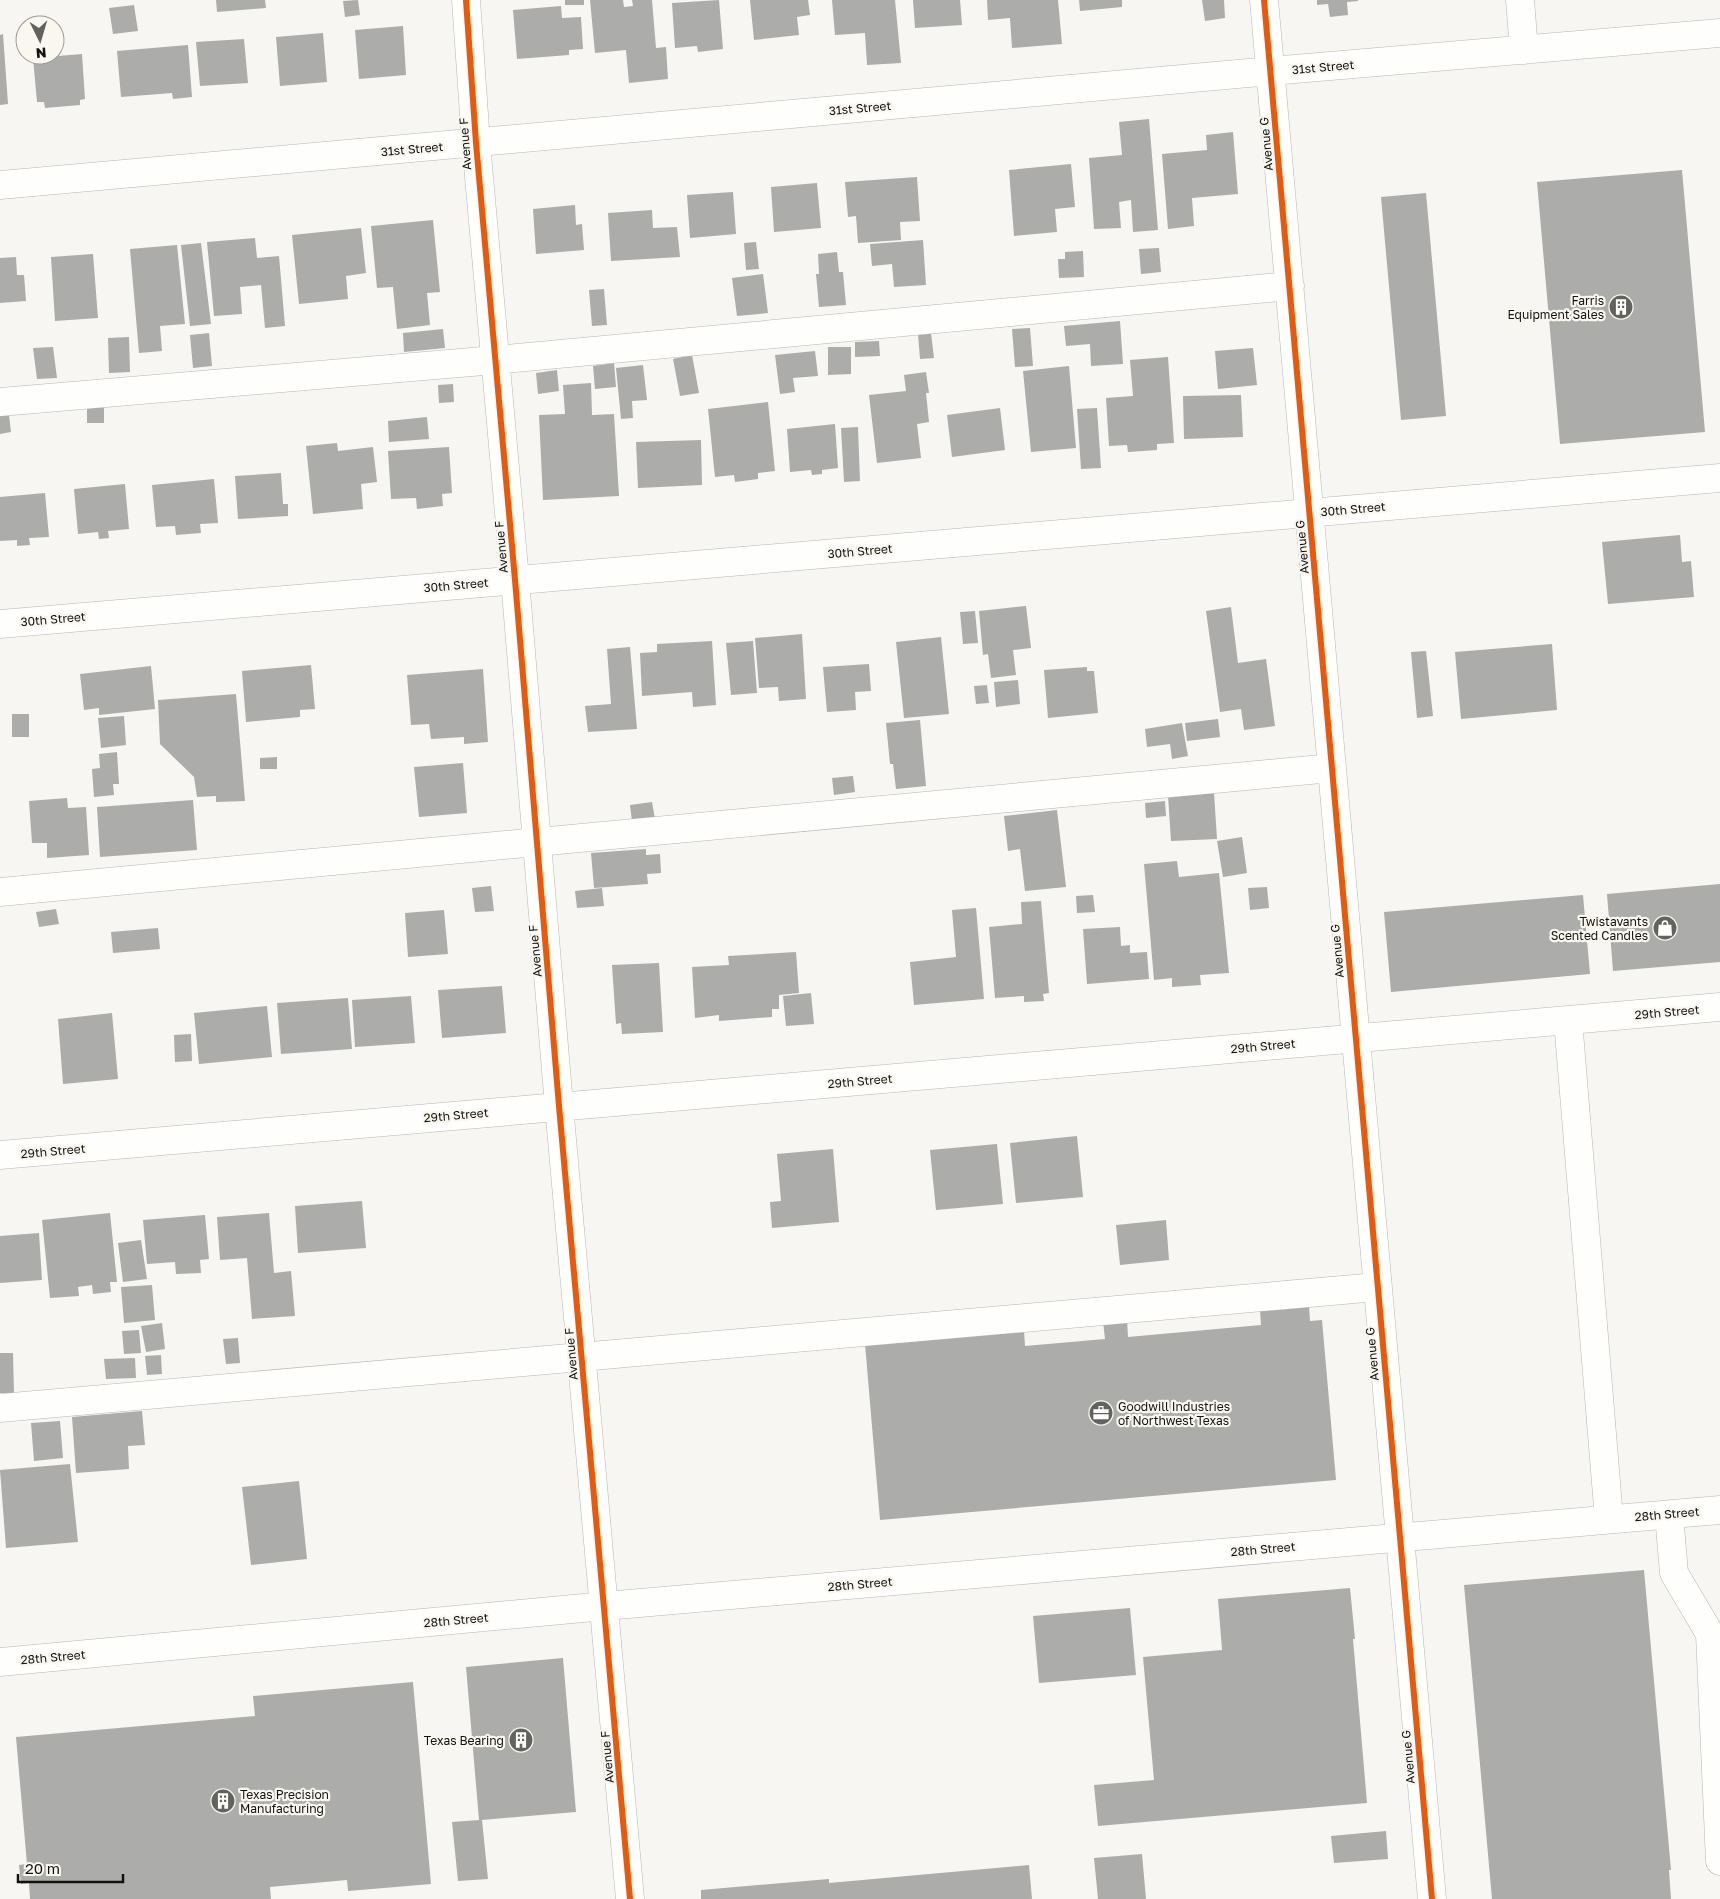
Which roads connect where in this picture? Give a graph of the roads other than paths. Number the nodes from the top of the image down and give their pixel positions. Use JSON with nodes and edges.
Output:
{"nodes":[{"id":1,"x":466,"y":0,"type":"edge"},
{"id":2,"x":1264,"y":0,"type":"edge"},
{"id":3,"x":1520,"y":0,"type":"edge"},
{"id":4,"x":1720,"y":33,"type":"edge"},
{"id":5,"x":1524,"y":50,"type":"junction"},
{"id":6,"x":1270,"y":71,"type":"junction"},
{"id":7,"x":476,"y":143,"type":"junction"},
{"id":8,"x":0,"y":185,"type":"edge"},
{"id":9,"x":1290,"y":286,"type":"junction"},
{"id":10,"x":495,"y":360,"type":"junction"},
{"id":11,"x":0,"y":402,"type":"edge"},
{"id":12,"x":1720,"y":478,"type":"edge"},
{"id":13,"x":1310,"y":513,"type":"junction"},
{"id":14,"x":515,"y":580,"type":"junction"},
{"id":15,"x":0,"y":624,"type":"edge"},
{"id":16,"x":1332,"y":768,"type":"junction"},
{"id":17,"x":537,"y":842,"type":"junction"},
{"id":18,"x":0,"y":892,"type":"edge"},
{"id":19,"x":1720,"y":1007,"type":"edge"},
{"id":20,"x":1568,"y":1020,"type":"junction"},
{"id":21,"x":1356,"y":1038,"type":"junction"},
{"id":22,"x":559,"y":1106,"type":"junction"},
{"id":23,"x":0,"y":1155,"type":"edge"},
{"id":24,"x":1377,"y":1287,"type":"junction"},
{"id":25,"x":583,"y":1356,"type":"junction"},
{"id":26,"x":0,"y":1408,"type":"edge"},
{"id":27,"x":1720,"y":1510,"type":"edge"},
{"id":28,"x":1669,"y":1515,"type":"junction"},
{"id":29,"x":1609,"y":1519,"type":"junction"},
{"id":30,"x":1400,"y":1537,"type":"junction"},
{"id":31,"x":605,"y":1606,"type":"junction"},
{"id":32,"x":0,"y":1662,"type":"edge"},
{"id":33,"x":1720,"y":1861,"type":"edge"},
{"id":34,"x":630,"y":1899,"type":"edge"},
{"id":35,"x":1432,"y":1899,"type":"edge"}],
"edges":[{"from":1,"to":7,"type":"street","name":"Avenue F"},
{"from":2,"to":6,"type":"street","name":"Avenue G"},
{"from":3,"to":5,"type":"street"},
{"from":4,"to":5,"type":"street","name":"31st Street"},
{"from":5,"to":6,"type":"street","name":"31st Street"},
{"from":6,"to":7,"type":"street","name":"31st Street"},
{"from":6,"to":9,"type":"street","name":"Avenue G"},
{"from":7,"to":8,"type":"street","name":"31st Street"},
{"from":7,"to":10,"type":"street","name":"Avenue F"},
{"from":9,"to":10,"type":"street"},
{"from":9,"to":13,"type":"street","name":"Avenue G"},
{"from":10,"to":11,"type":"street"},
{"from":10,"to":14,"type":"street","name":"Avenue F"},
{"from":12,"to":13,"type":"street","name":"30th Street"},
{"from":13,"to":14,"type":"street","name":"30th Street"},
{"from":13,"to":16,"type":"street","name":"Avenue G"},
{"from":14,"to":15,"type":"street","name":"30th Street"},
{"from":14,"to":17,"type":"street","name":"Avenue F"},
{"from":16,"to":17,"type":"street"},
{"from":16,"to":21,"type":"street","name":"Avenue G"},
{"from":17,"to":18,"type":"street"},
{"from":17,"to":22,"type":"street","name":"Avenue F"},
{"from":19,"to":20,"type":"street","name":"29th Street"},
{"from":20,"to":21,"type":"street","name":"29th Street"},
{"from":20,"to":29,"type":"street"},
{"from":21,"to":22,"type":"street","name":"29th Street"},
{"from":21,"to":24,"type":"street","name":"Avenue G"},
{"from":22,"to":23,"type":"street","name":"29th Street"},
{"from":22,"to":25,"type":"street","name":"Avenue F"},
{"from":24,"to":25,"type":"street"},
{"from":24,"to":30,"type":"street","name":"Avenue G"},
{"from":25,"to":26,"type":"street"},
{"from":25,"to":31,"type":"street","name":"Avenue F"},
{"from":27,"to":28,"type":"street","name":"28th Street"},
{"from":28,"to":29,"type":"street","name":"28th Street"},
{"from":28,"to":33,"type":"street"},
{"from":29,"to":30,"type":"street","name":"28th Street"},
{"from":30,"to":31,"type":"street","name":"28th Street"},
{"from":30,"to":35,"type":"street","name":"Avenue G"},
{"from":31,"to":32,"type":"street","name":"28th Street"},
{"from":31,"to":34,"type":"street","name":"Avenue F"}]}
